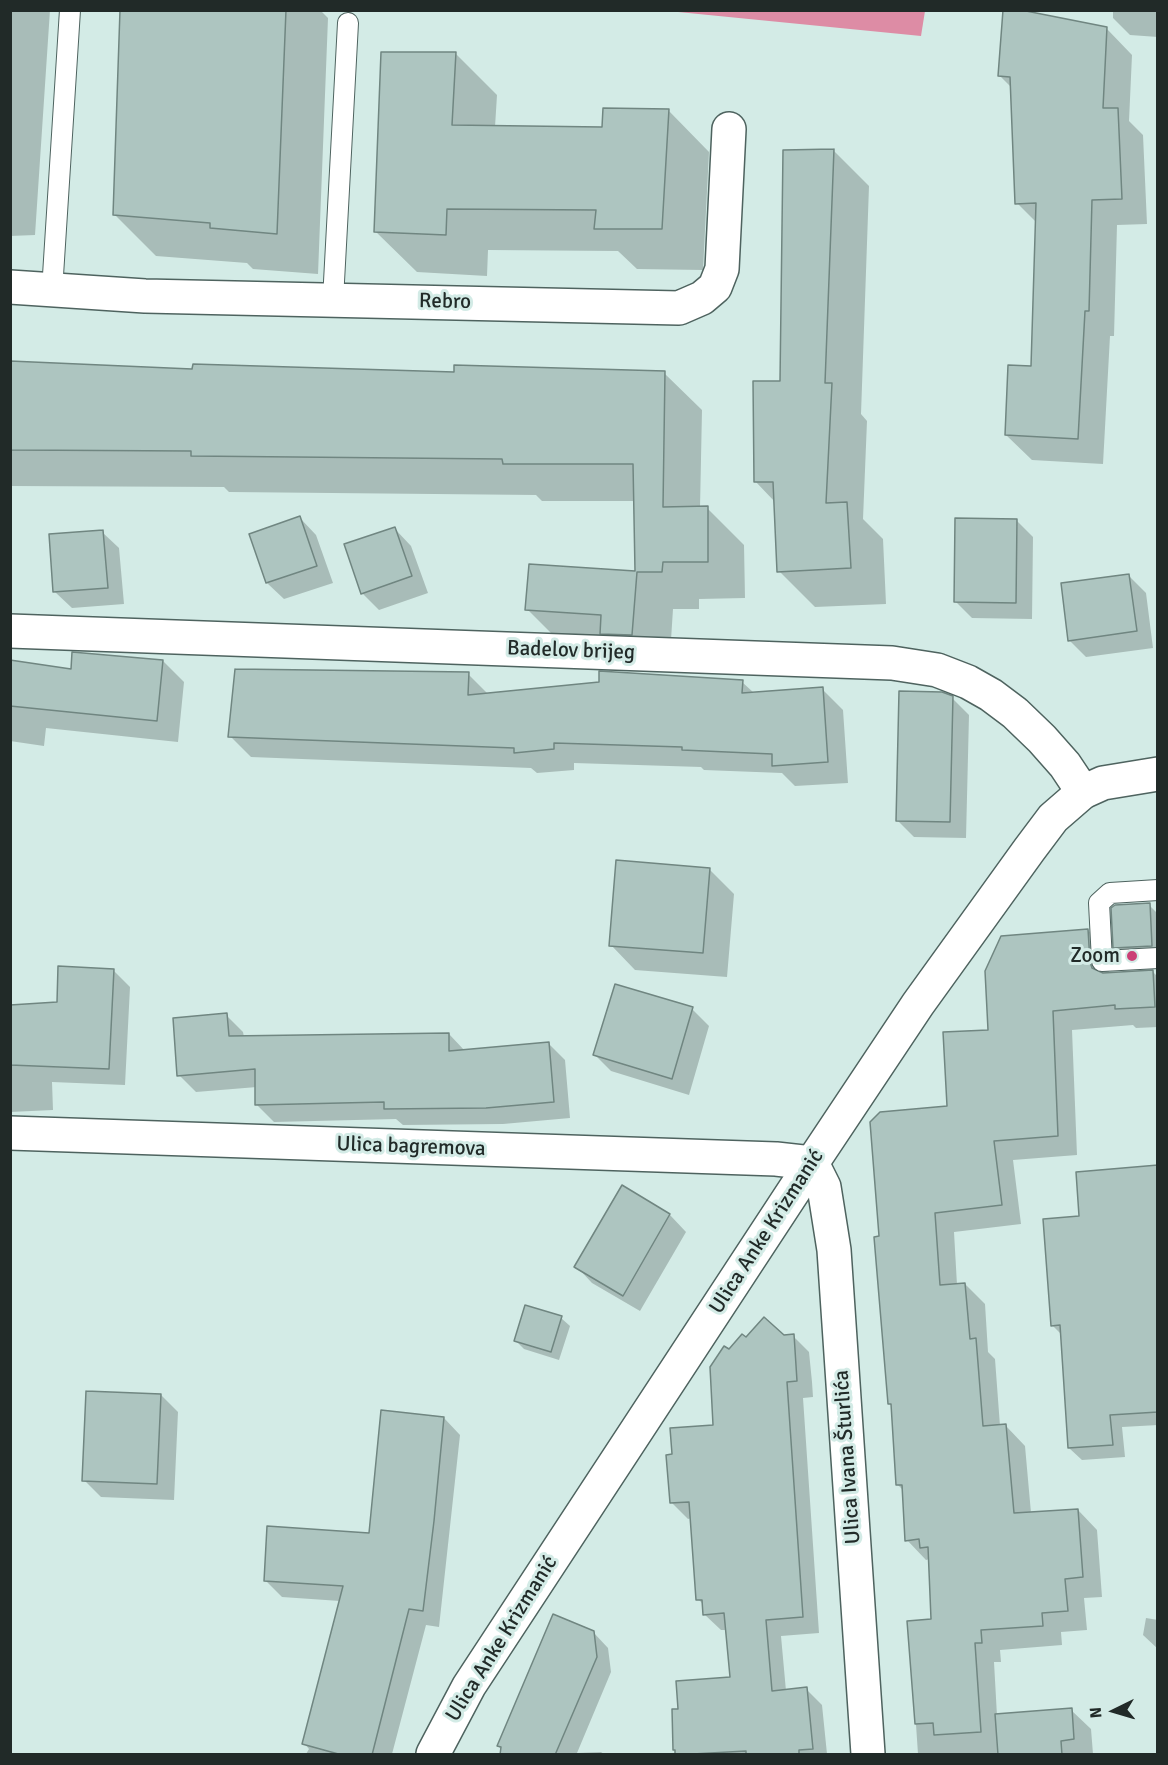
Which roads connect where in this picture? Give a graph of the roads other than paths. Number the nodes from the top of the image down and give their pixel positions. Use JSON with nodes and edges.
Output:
{"nodes":[{"id":1,"x":70,"y":10,"type":"edge"},
{"id":2,"x":348,"y":23,"type":"dead end"},
{"id":3,"x":729,"y":129,"type":"dead end"},
{"id":4,"x":10,"y":287,"type":"edge"},
{"id":5,"x":52,"y":291,"type":"junction"},
{"id":6,"x":333,"y":300,"type":"junction"},
{"id":7,"x":10,"y":631,"type":"edge"},
{"id":8,"x":1158,"y":774,"type":"edge"},
{"id":9,"x":1083,"y":792,"type":"junction"},
{"id":10,"x":1158,"y":890,"type":"edge"},
{"id":11,"x":1158,"y":958,"type":"edge"},
{"id":12,"x":10,"y":1133,"type":"edge"},
{"id":13,"x":812,"y":1163,"type":"junction"},
{"id":14,"x":433,"y":1755,"type":"edge"},
{"id":15,"x":868,"y":1755,"type":"edge"}],
"edges":[{"from":1,"to":5,"type":"lane"},
{"from":2,"to":6,"type":"lane"},
{"from":3,"to":6,"type":"street","name":"Rebro"},
{"from":4,"to":5,"type":"street","name":"Rebro"},
{"from":5,"to":6,"type":"street","name":"Rebro"},
{"from":7,"to":9,"type":"street","name":"Badelov brijeg"},
{"from":8,"to":9,"type":"street","name":"Ulica Anke Krizmanić"},
{"from":9,"to":13,"type":"street","name":"Ulica Anke Krizmanić"},
{"from":10,"to":11,"type":"lane"},
{"from":12,"to":13,"type":"street","name":"Ulica bagremova"},
{"from":13,"to":14,"type":"street","name":"Ulica Anke Krizmanić"},
{"from":13,"to":15,"type":"street","name":"Ulica Ivana Šturlića"}]}
